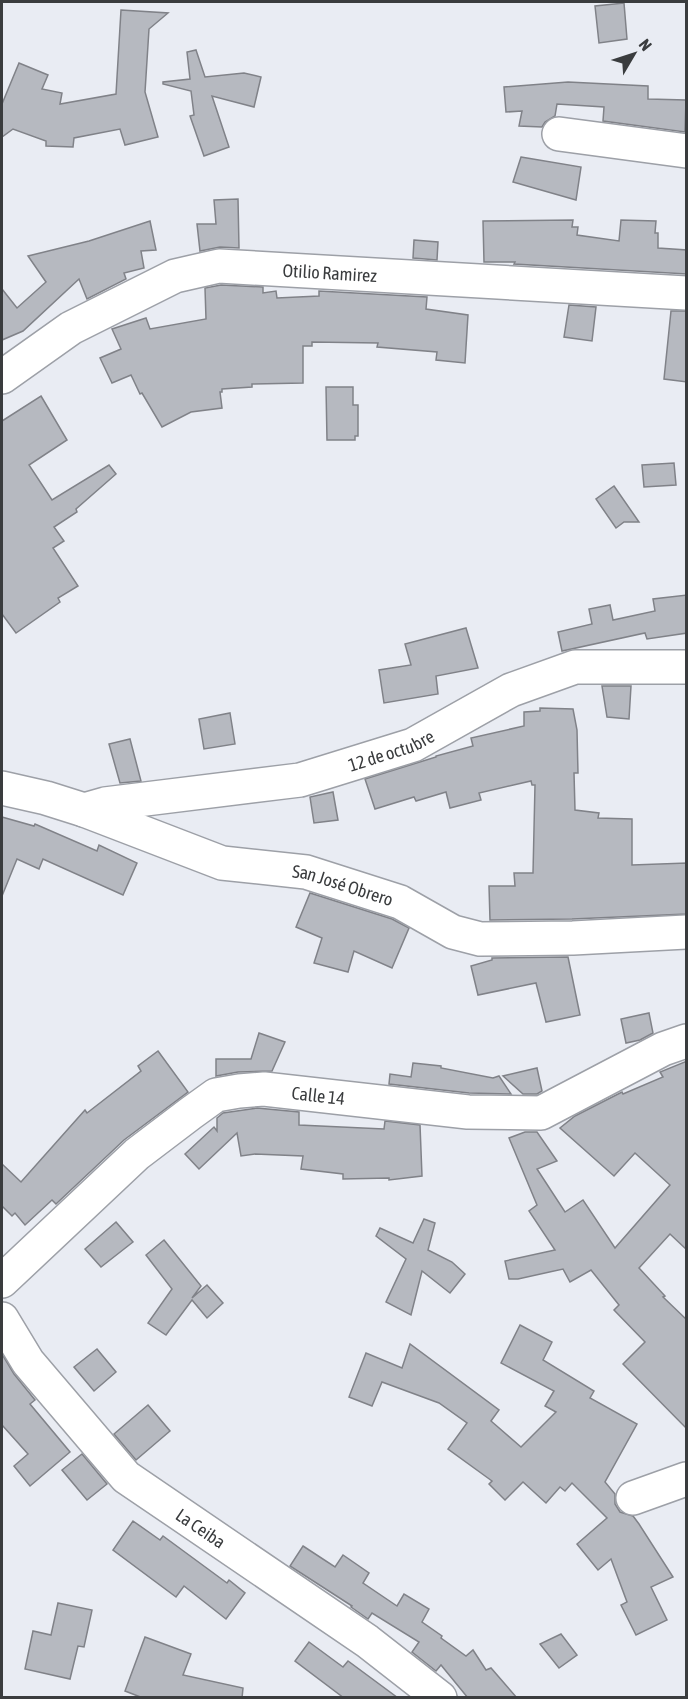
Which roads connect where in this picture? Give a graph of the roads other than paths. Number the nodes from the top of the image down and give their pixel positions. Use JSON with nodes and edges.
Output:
{"nodes":[{"id":1,"x":559,"y":134,"type":"dead end"},
{"id":2,"x":687,"y":151,"type":"edge"},
{"id":3,"x":687,"y":293,"type":"edge"},
{"id":4,"x":2,"y":377,"type":"edge"},
{"id":5,"x":687,"y":667,"type":"edge"},
{"id":6,"x":2,"y":788,"type":"edge"},
{"id":7,"x":84,"y":810,"type":"junction"},
{"id":8,"x":687,"y":932,"type":"edge"},
{"id":9,"x":687,"y":1041,"type":"edge"},
{"id":10,"x":2,"y":1281,"type":"edge"},
{"id":11,"x":2,"y":1318,"type":"edge"},
{"id":12,"x":687,"y":1479,"type":"edge"},
{"id":13,"x":633,"y":1498,"type":"dead end"},
{"id":14,"x":440,"y":1698,"type":"edge"}],
"edges":[{"from":1,"to":2,"type":"street"},
{"from":3,"to":4,"type":"street","name":"Otilio Ramirez"},
{"from":5,"to":7,"type":"street","name":"12 de octubre"},
{"from":6,"to":7,"type":"street","name":"San José Obrero"},
{"from":7,"to":8,"type":"street","name":"San José Obrero"},
{"from":9,"to":10,"type":"street","name":"Calle 14"},
{"from":11,"to":14,"type":"street","name":"La Ceiba"},
{"from":12,"to":13,"type":"street"}]}
